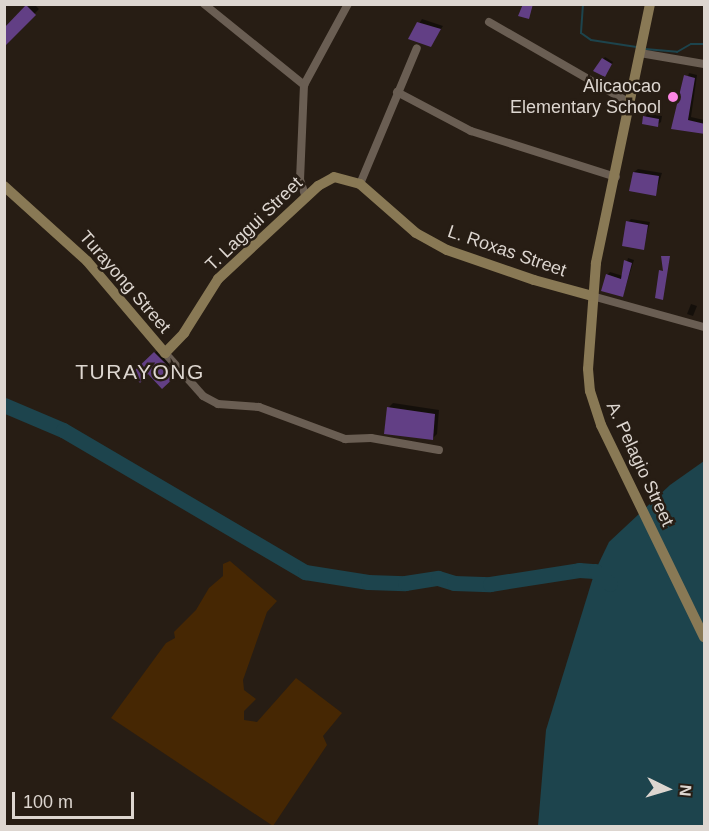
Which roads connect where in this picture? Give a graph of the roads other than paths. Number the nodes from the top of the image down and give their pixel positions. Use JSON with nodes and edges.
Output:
{"nodes":[{"id":1,"x":204,"y":4,"type":"edge"},
{"id":2,"x":348,"y":4,"type":"edge"},
{"id":3,"x":650,"y":4,"type":"edge"},
{"id":4,"x":489,"y":22,"type":"dead end"},
{"id":5,"x":417,"y":48,"type":"dead end"},
{"id":6,"x":641,"y":50,"type":"junction"},
{"id":7,"x":705,"y":64,"type":"edge"},
{"id":8,"x":304,"y":85,"type":"junction"},
{"id":9,"x":397,"y":92,"type":"junction"},
{"id":10,"x":630,"y":103,"type":"junction"},
{"id":11,"x":616,"y":177,"type":"junction"},
{"id":12,"x":360,"y":184,"type":"junction"},
{"id":13,"x":4,"y":186,"type":"edge"},
{"id":14,"x":306,"y":198,"type":"junction"},
{"id":15,"x":592,"y":296,"type":"junction"},
{"id":16,"x":705,"y":327,"type":"edge"},
{"id":17,"x":165,"y":353,"type":"junction"},
{"id":18,"x":440,"y":450,"type":"dead end"},
{"id":19,"x":705,"y":637,"type":"edge"}],
"edges":[{"from":1,"to":8,"type":"street"},
{"from":2,"to":8,"type":"street"},
{"from":3,"to":6,"type":"street","name":"A. Pelagio Street"},
{"from":4,"to":10,"type":"street"},
{"from":5,"to":9,"type":"street"},
{"from":6,"to":7,"type":"street"},
{"from":6,"to":10,"type":"street","name":"A. Pelagio Street"},
{"from":8,"to":14,"type":"street"},
{"from":9,"to":11,"type":"street"},
{"from":9,"to":12,"type":"street"},
{"from":10,"to":11,"type":"street","name":"A. Pelagio Street"},
{"from":11,"to":15,"type":"street","name":"A. Pelagio Street"},
{"from":12,"to":14,"type":"street","name":"T. Laggui Street"},
{"from":12,"to":15,"type":"street","name":"L. Roxas Street"},
{"from":13,"to":17,"type":"street","name":"Turayong Street"},
{"from":14,"to":17,"type":"street","name":"T. Laggui Street"},
{"from":15,"to":16,"type":"street"},
{"from":15,"to":19,"type":"street","name":"A. Pelagio Street"},
{"from":17,"to":18,"type":"street"}]}
